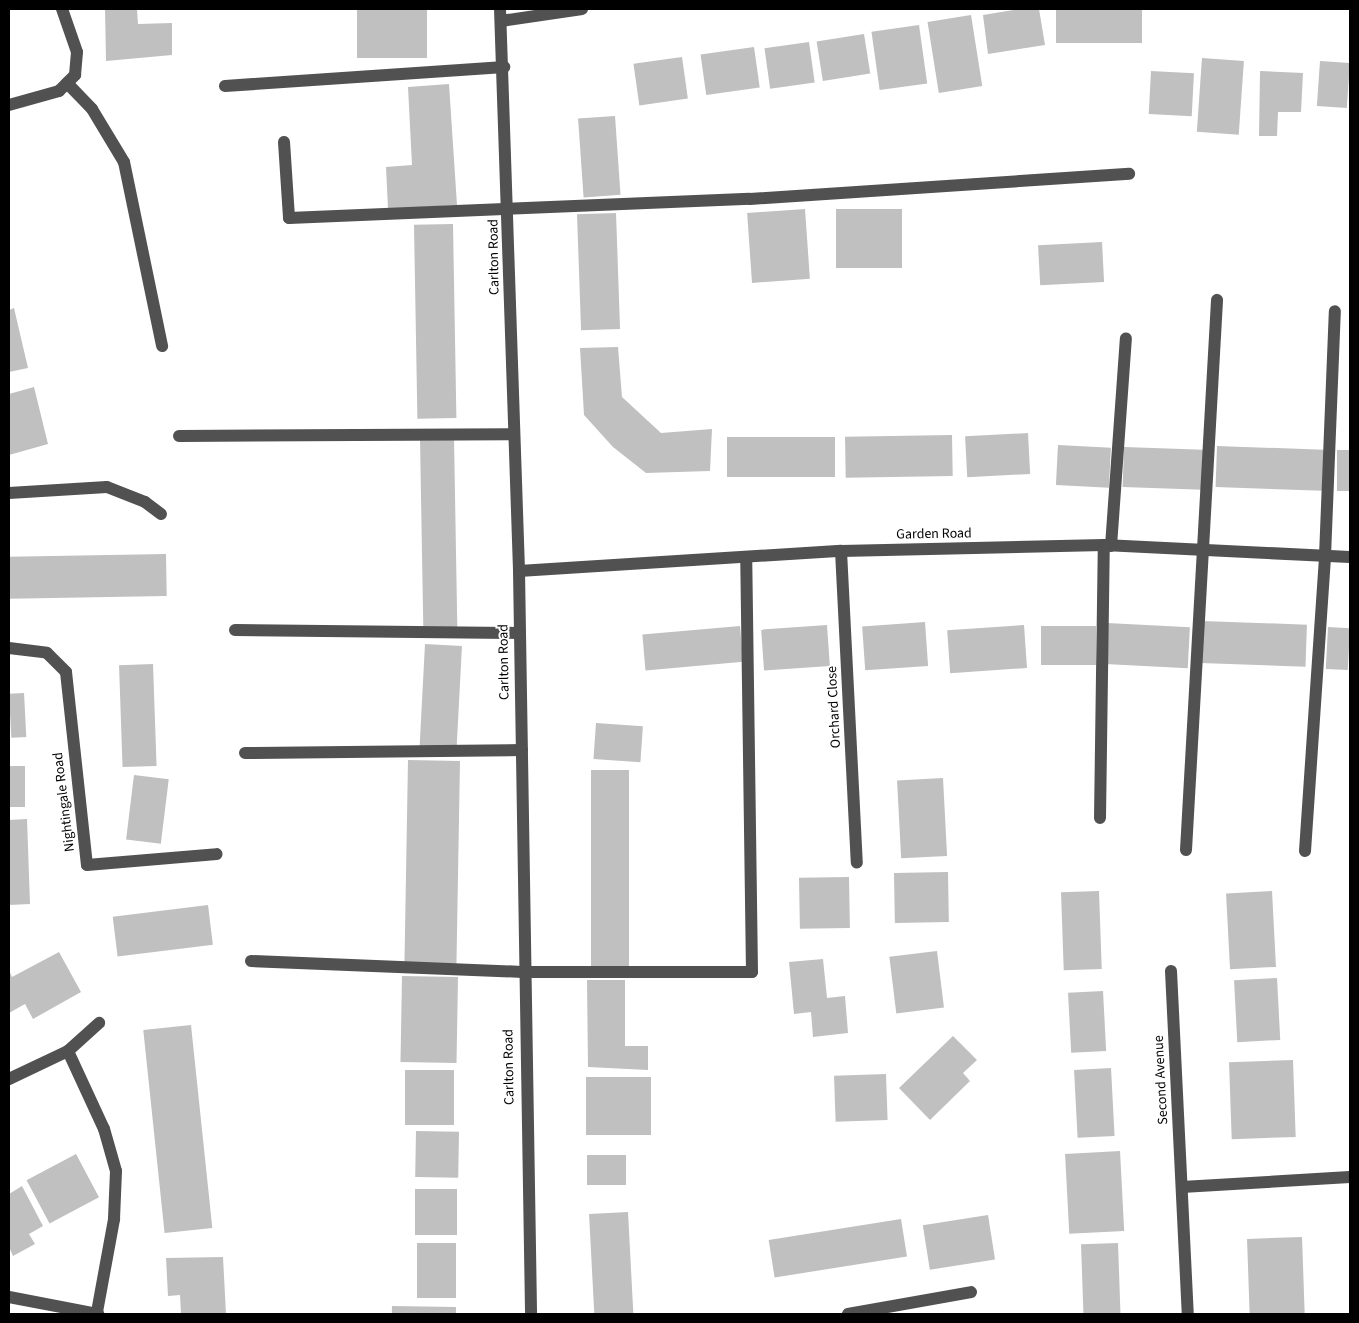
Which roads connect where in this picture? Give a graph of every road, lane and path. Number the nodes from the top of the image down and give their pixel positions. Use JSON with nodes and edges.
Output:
{"nodes":[{"id":1,"x":62,"y":9,"type":"edge"},
{"id":2,"x":582,"y":9,"type":"edge"},
{"id":3,"x":501,"y":15,"type":"edge"},
{"id":4,"x":504,"y":67,"type":"junction"},
{"id":5,"x":67,"y":83,"type":"junction"},
{"id":6,"x":225,"y":86,"type":"dead end"},
{"id":7,"x":9,"y":105,"type":"edge"},
{"id":8,"x":284,"y":142,"type":"dead end"},
{"id":9,"x":1129,"y":174,"type":"dead end"},
{"id":10,"x":508,"y":211,"type":"junction"},
{"id":11,"x":1217,"y":300,"type":"dead end"},
{"id":12,"x":1335,"y":311,"type":"dead end"},
{"id":13,"x":1126,"y":338,"type":"dead end"},
{"id":14,"x":162,"y":346,"type":"dead end"},
{"id":15,"x":513,"y":434,"type":"junction"},
{"id":16,"x":179,"y":436,"type":"dead end"},
{"id":17,"x":9,"y":493,"type":"edge"},
{"id":18,"x":161,"y":514,"type":"dead end"},
{"id":19,"x":1107,"y":546,"type":"junction"},
{"id":20,"x":841,"y":551,"type":"junction"},
{"id":21,"x":1201,"y":552,"type":"junction"},
{"id":22,"x":1325,"y":556,"type":"junction"},
{"id":23,"x":746,"y":557,"type":"junction"},
{"id":24,"x":1350,"y":557,"type":"edge"},
{"id":25,"x":519,"y":571,"type":"junction"},
{"id":26,"x":235,"y":630,"type":"dead end"},
{"id":27,"x":518,"y":633,"type":"junction"},
{"id":28,"x":9,"y":648,"type":"edge"},
{"id":29,"x":522,"y":750,"type":"junction"},
{"id":30,"x":245,"y":753,"type":"dead end"},
{"id":31,"x":1100,"y":818,"type":"dead end"},
{"id":32,"x":1186,"y":850,"type":"dead end"},
{"id":33,"x":1306,"y":851,"type":"dead end"},
{"id":34,"x":217,"y":854,"type":"dead end"},
{"id":35,"x":857,"y":863,"type":"dead end"},
{"id":36,"x":251,"y":961,"type":"dead end"},
{"id":37,"x":1171,"y":971,"type":"dead end"},
{"id":38,"x":523,"y":972,"type":"junction"},
{"id":39,"x":99,"y":1023,"type":"dead end"},
{"id":40,"x":68,"y":1051,"type":"junction"},
{"id":41,"x":9,"y":1079,"type":"edge"},
{"id":42,"x":1350,"y":1177,"type":"edge"},
{"id":43,"x":1182,"y":1187,"type":"junction"},
{"id":44,"x":972,"y":1292,"type":"dead end"},
{"id":45,"x":9,"y":1297,"type":"edge"},
{"id":46,"x":98,"y":1313,"type":"edge"},
{"id":47,"x":531,"y":1314,"type":"edge"},
{"id":48,"x":848,"y":1314,"type":"edge"},
{"id":49,"x":1188,"y":1314,"type":"edge"}],
"edges":[{"from":1,"to":5,"type":"street"},
{"from":2,"to":3,"type":"street"},
{"from":3,"to":4,"type":"street","name":"Carlton Road"},
{"from":4,"to":6,"type":"street"},
{"from":4,"to":10,"type":"street","name":"Carlton Road"},
{"from":5,"to":7,"type":"street"},
{"from":5,"to":14,"type":"street"},
{"from":8,"to":10,"type":"street"},
{"from":9,"to":10,"type":"street"},
{"from":10,"to":15,"type":"street","name":"Carlton Road"},
{"from":11,"to":21,"type":"street"},
{"from":12,"to":22,"type":"street"},
{"from":13,"to":19,"type":"street"},
{"from":15,"to":16,"type":"street"},
{"from":15,"to":25,"type":"street","name":"Carlton Road"},
{"from":17,"to":18,"type":"street"},
{"from":19,"to":20,"type":"street","name":"Garden Road"},
{"from":19,"to":21,"type":"street","name":"Garden Road"},
{"from":19,"to":31,"type":"street"},
{"from":20,"to":23,"type":"street","name":"Garden Road"},
{"from":20,"to":35,"type":"street","name":"Orchard Close"},
{"from":21,"to":22,"type":"street","name":"Garden Road"},
{"from":21,"to":32,"type":"street"},
{"from":22,"to":24,"type":"street","name":"Garden Road"},
{"from":22,"to":33,"type":"street"},
{"from":23,"to":25,"type":"street","name":"Garden Road"},
{"from":23,"to":38,"type":"street"},
{"from":25,"to":27,"type":"street","name":"Carlton Road"},
{"from":26,"to":27,"type":"street"},
{"from":27,"to":29,"type":"street","name":"Carlton Road"},
{"from":28,"to":34,"type":"street","name":"Nightingale Road"},
{"from":29,"to":30,"type":"street"},
{"from":29,"to":38,"type":"street","name":"Carlton Road"},
{"from":36,"to":38,"type":"street"},
{"from":37,"to":43,"type":"street","name":"Second Avenue"},
{"from":38,"to":47,"type":"street","name":"Carlton Road"},
{"from":39,"to":40,"type":"street"},
{"from":40,"to":41,"type":"street"},
{"from":40,"to":46,"type":"street"},
{"from":42,"to":43,"type":"street"},
{"from":43,"to":49,"type":"street","name":"Second Avenue"},
{"from":44,"to":48,"type":"street"},
{"from":45,"to":46,"type":"street"}]}
